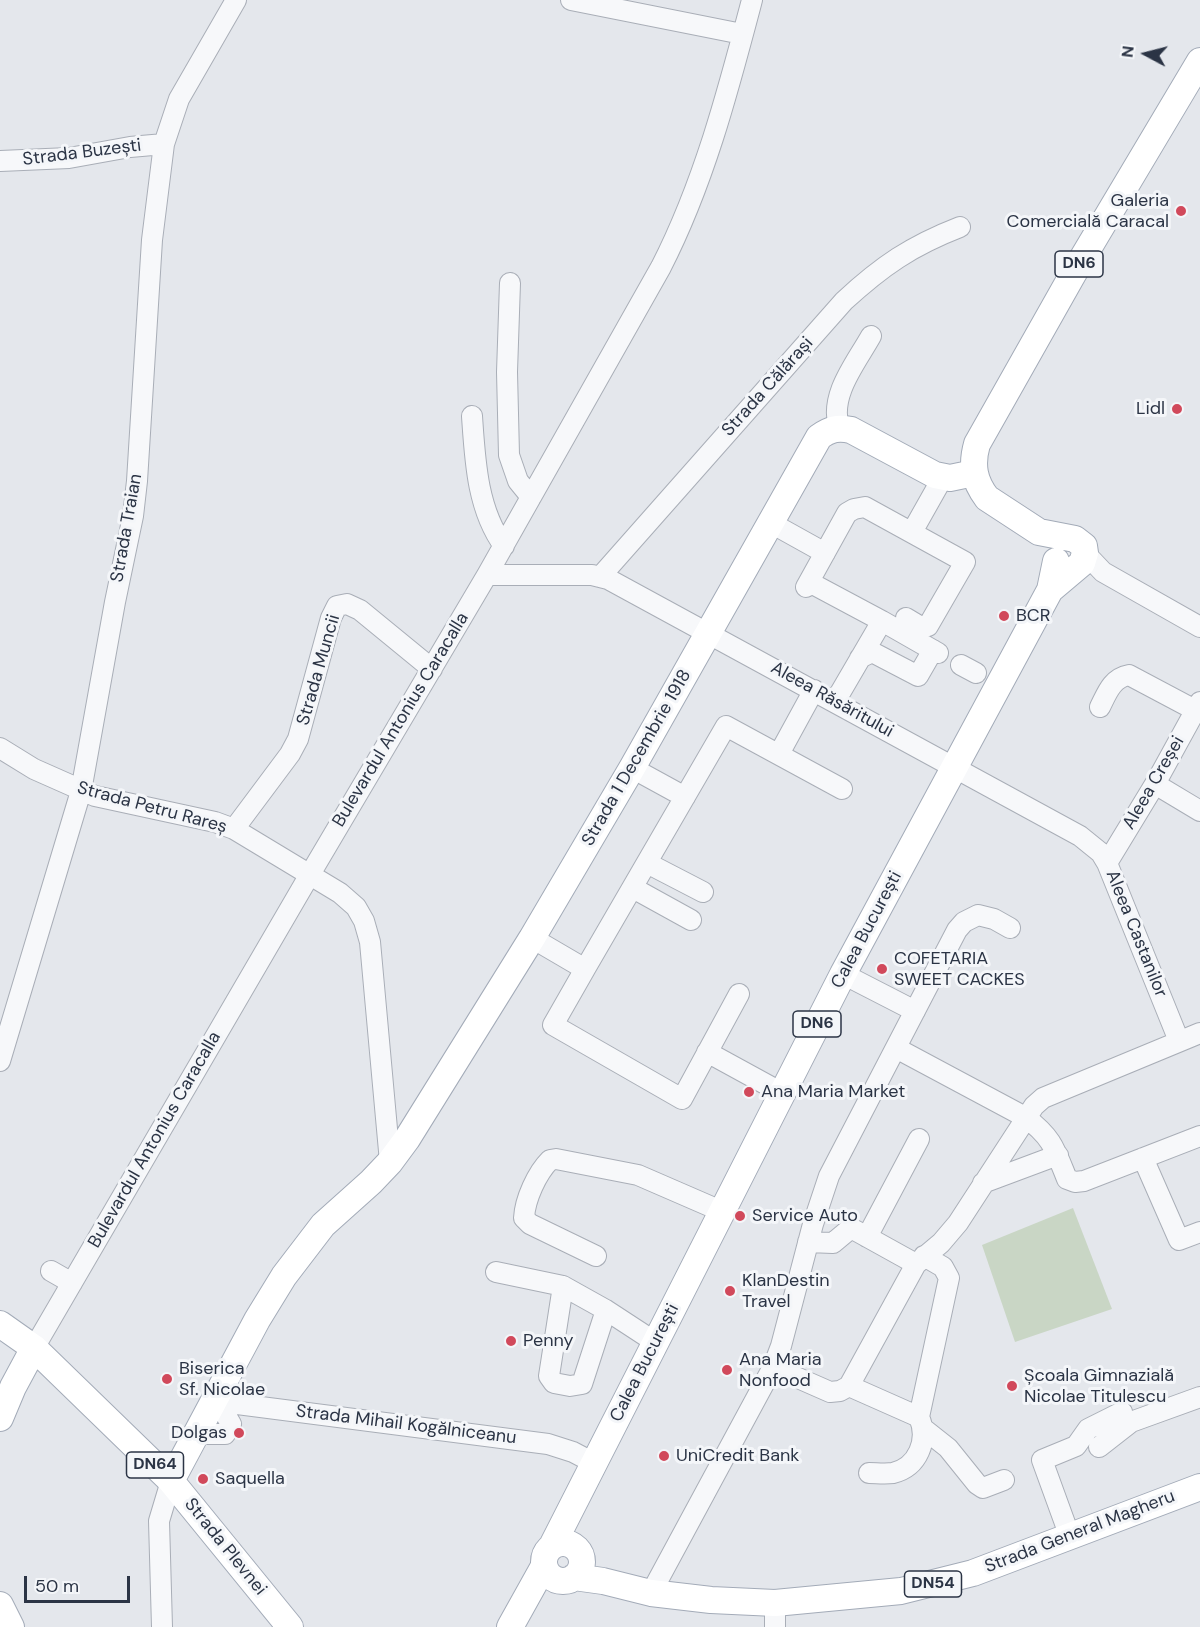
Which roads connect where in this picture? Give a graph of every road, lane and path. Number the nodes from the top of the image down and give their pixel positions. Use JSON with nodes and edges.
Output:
{"nodes":[{"id":1,"x":236,"y":0,"type":"edge"},
{"id":2,"x":571,"y":0,"type":"edge"},
{"id":3,"x":752,"y":0,"type":"edge"},
{"id":4,"x":742,"y":34,"type":"junction"},
{"id":5,"x":1200,"y":62,"type":"edge"},
{"id":6,"x":164,"y":144,"type":"junction"},
{"id":7,"x":0,"y":161,"type":"edge"},
{"id":8,"x":960,"y":227,"type":"dead end"},
{"id":9,"x":510,"y":283,"type":"dead end"},
{"id":10,"x":871,"y":336,"type":"dead end"},
{"id":11,"x":472,"y":416,"type":"dead end"},
{"id":12,"x":839,"y":427,"type":"junction"},
{"id":13,"x":974,"y":473,"type":"junction"},
{"id":14,"x":943,"y":477,"type":"junction"},
{"id":15,"x":531,"y":497,"type":"junction"},
{"id":16,"x":771,"y":523,"type":"junction"},
{"id":17,"x":912,"y":532,"type":"junction"},
{"id":18,"x":504,"y":546,"type":"junction"},
{"id":19,"x":825,"y":553,"type":"junction"},
{"id":20,"x":1069,"y":558,"type":"junction"},
{"id":21,"x":487,"y":575,"type":"junction"},
{"id":22,"x":600,"y":577,"type":"junction"},
{"id":23,"x":906,"y":618,"type":"dead end"},
{"id":24,"x":882,"y":621,"type":"junction"},
{"id":25,"x":1200,"y":627,"type":"edge"},
{"id":26,"x":710,"y":633,"type":"junction"},
{"id":27,"x":860,"y":658,"type":"junction"},
{"id":28,"x":432,"y":669,"type":"junction"},
{"id":29,"x":814,"y":690,"type":"junction"},
{"id":30,"x":840,"y":693,"type":"dead end"},
{"id":31,"x":1198,"y":706,"type":"edge"},
{"id":32,"x":1100,"y":707,"type":"dead end"},
{"id":33,"x":0,"y":748,"type":"edge"},
{"id":34,"x":779,"y":754,"type":"junction"},
{"id":35,"x":955,"y":766,"type":"junction"},
{"id":36,"x":632,"y":768,"type":"junction"},
{"id":37,"x":1155,"y":784,"type":"junction"},
{"id":38,"x":842,"y":789,"type":"dead end"},
{"id":39,"x":81,"y":791,"type":"junction"},
{"id":40,"x":685,"y":797,"type":"junction"},
{"id":41,"x":1200,"y":811,"type":"edge"},
{"id":42,"x":234,"y":830,"type":"junction"},
{"id":43,"x":648,"y":863,"type":"junction"},
{"id":44,"x":1107,"y":863,"type":"junction"},
{"id":45,"x":309,"y":876,"type":"junction"},
{"id":46,"x":633,"y":888,"type":"junction"},
{"id":47,"x":703,"y":892,"type":"dead end"},
{"id":48,"x":691,"y":920,"type":"dead end"},
{"id":49,"x":1010,"y":928,"type":"dead end"},
{"id":50,"x":532,"y":938,"type":"junction"},
{"id":51,"x":585,"y":969,"type":"junction"},
{"id":52,"x":843,"y":974,"type":"junction"},
{"id":53,"x":740,"y":994,"type":"dead end"},
{"id":54,"x":915,"y":1011,"type":"junction"},
{"id":55,"x":1200,"y":1032,"type":"edge"},
{"id":56,"x":1179,"y":1041,"type":"junction"},
{"id":57,"x":896,"y":1048,"type":"junction"},
{"id":58,"x":707,"y":1052,"type":"junction"},
{"id":59,"x":0,"y":1061,"type":"edge"},
{"id":60,"x":782,"y":1093,"type":"junction"},
{"id":61,"x":1025,"y":1117,"type":"junction"},
{"id":62,"x":1200,"y":1136,"type":"edge"},
{"id":63,"x":919,"y":1139,"type":"dead end"},
{"id":64,"x":1058,"y":1155,"type":"junction"},
{"id":65,"x":1143,"y":1158,"type":"junction"},
{"id":66,"x":390,"y":1162,"type":"junction"},
{"id":67,"x":983,"y":1184,"type":"junction"},
{"id":68,"x":721,"y":1211,"type":"junction"},
{"id":69,"x":1200,"y":1232,"type":"edge"},
{"id":70,"x":867,"y":1237,"type":"junction"},
{"id":71,"x":808,"y":1242,"type":"junction"},
{"id":72,"x":596,"y":1256,"type":"dead end"},
{"id":73,"x":920,"y":1260,"type":"junction"},
{"id":74,"x":51,"y":1271,"type":"dead end"},
{"id":75,"x":496,"y":1272,"type":"dead end"},
{"id":76,"x":72,"y":1283,"type":"junction"},
{"id":77,"x":563,"y":1286,"type":"junction"},
{"id":78,"x":606,"y":1310,"type":"junction"},
{"id":79,"x":0,"y":1324,"type":"edge"},
{"id":80,"x":656,"y":1342,"type":"junction"},
{"id":81,"x":34,"y":1348,"type":"junction"},
{"id":82,"x":773,"y":1367,"type":"junction"},
{"id":83,"x":849,"y":1386,"type":"junction"},
{"id":84,"x":1200,"y":1397,"type":"edge"},
{"id":85,"x":213,"y":1401,"type":"junction"},
{"id":86,"x":1122,"y":1412,"type":"dead end"},
{"id":87,"x":0,"y":1418,"type":"edge"},
{"id":88,"x":922,"y":1423,"type":"junction"},
{"id":89,"x":1099,"y":1447,"type":"dead end"},
{"id":90,"x":594,"y":1462,"type":"junction"},
{"id":91,"x":869,"y":1473,"type":"dead end"},
{"id":92,"x":1004,"y":1480,"type":"dead end"},
{"id":93,"x":171,"y":1481,"type":"junction"},
{"id":94,"x":1200,"y":1487,"type":"edge"},
{"id":95,"x":1070,"y":1537,"type":"junction"},
{"id":96,"x":559,"y":1566,"type":"junction"},
{"id":97,"x":651,"y":1593,"type":"junction"},
{"id":98,"x":0,"y":1605,"type":"edge"},
{"id":99,"x":775,"y":1615,"type":"edge"},
{"id":100,"x":11,"y":1627,"type":"edge"},
{"id":101,"x":162,"y":1627,"type":"edge"},
{"id":102,"x":290,"y":1627,"type":"edge"},
{"id":103,"x":510,"y":1627,"type":"edge"}],
"edges":[{"from":1,"to":6,"type":"street","name":"Strada Traian"},
{"from":2,"to":4,"type":"street"},
{"from":3,"to":4,"type":"street","name":"Bulevardul Antonius Caracalla"},
{"from":4,"to":15,"type":"street","name":"Bulevardul Antonius Caracalla"},
{"from":5,"to":13,"type":"main road","number":"DN6"},
{"from":6,"to":7,"type":"street","name":"Strada Buzești"},
{"from":6,"to":39,"type":"street","name":"Strada Traian"},
{"from":8,"to":22,"type":"street","name":"Strada Călărași"},
{"from":9,"to":15,"type":"street"},
{"from":10,"to":12,"type":"street"},
{"from":11,"to":18,"type":"street"},
{"from":12,"to":14,"type":"main road"},
{"from":12,"to":16,"type":"main road","name":"Strada 1 Decembrie 1918"},
{"from":13,"to":14,"type":"main road"},
{"from":13,"to":20,"type":"main road"},
{"from":14,"to":17,"type":"street"},
{"from":15,"to":18,"type":"street","name":"Bulevardul Antonius Caracalla"},
{"from":16,"to":19,"type":"street"},
{"from":16,"to":26,"type":"main road","name":"Strada 1 Decembrie 1918"},
{"from":17,"to":19,"type":"street"},
{"from":17,"to":23,"type":"street"},
{"from":18,"to":21,"type":"street","name":"Bulevardul Antonius Caracalla"},
{"from":19,"to":24,"type":"street"},
{"from":20,"to":25,"type":"street"},
{"from":20,"to":35,"type":"main road","name":"Calea București","number":"DN6"},
{"from":21,"to":22,"type":"street","name":"Aleea Răsăritului"},
{"from":21,"to":28,"type":"street","name":"Bulevardul Antonius Caracalla"},
{"from":22,"to":26,"type":"street","name":"Aleea Răsăritului"},
{"from":24,"to":27,"type":"street"},
{"from":24,"to":27,"type":"street"},
{"from":26,"to":29,"type":"street","name":"Aleea Răsăritului"},
{"from":26,"to":36,"type":"main road","name":"Strada 1 Decembrie 1918"},
{"from":27,"to":30,"type":"street"},
{"from":28,"to":42,"type":"street","name":"Strada Muncii"},
{"from":28,"to":45,"type":"street","name":"Bulevardul Antonius Caracalla"},
{"from":29,"to":34,"type":"street"},
{"from":29,"to":35,"type":"street","name":"Aleea Răsăritului"},
{"from":31,"to":32,"type":"street"},
{"from":31,"to":37,"type":"street","name":"Aleea Creșei"},
{"from":33,"to":39,"type":"street","name":"Strada Petru Rareș"},
{"from":34,"to":38,"type":"street"},
{"from":34,"to":40,"type":"street"},
{"from":35,"to":44,"type":"street","name":"Aleea Castanilor"},
{"from":35,"to":52,"type":"main road","name":"Calea București","number":"DN6"},
{"from":36,"to":40,"type":"street"},
{"from":36,"to":50,"type":"main road","name":"Strada 1 Decembrie 1918"},
{"from":37,"to":41,"type":"street"},
{"from":37,"to":44,"type":"street","name":"Aleea Creșei"},
{"from":39,"to":42,"type":"street","name":"Strada Petru Rareș"},
{"from":39,"to":59,"type":"street","name":"Strada Traian"},
{"from":40,"to":43,"type":"street"},
{"from":42,"to":45,"type":"street","name":"Strada Petru Rareș"},
{"from":43,"to":46,"type":"street"},
{"from":43,"to":47,"type":"street"},
{"from":44,"to":56,"type":"street","name":"Aleea Castanilor"},
{"from":45,"to":66,"type":"street","name":"Strada Petru Rareș"},
{"from":45,"to":76,"type":"street","name":"Bulevardul Antonius Caracalla"},
{"from":46,"to":48,"type":"street"},
{"from":46,"to":51,"type":"street"},
{"from":49,"to":54,"type":"street"},
{"from":50,"to":51,"type":"street"},
{"from":50,"to":66,"type":"main road","name":"Strada 1 Decembrie 1918"},
{"from":51,"to":58,"type":"street"},
{"from":52,"to":54,"type":"street"},
{"from":52,"to":60,"type":"main road","name":"Calea București","number":"DN6"},
{"from":53,"to":58,"type":"street"},
{"from":54,"to":57,"type":"street"},
{"from":55,"to":56,"type":"street"},
{"from":56,"to":61,"type":"street"},
{"from":57,"to":61,"type":"street"},
{"from":57,"to":71,"type":"street"},
{"from":58,"to":60,"type":"street"},
{"from":60,"to":68,"type":"main road","name":"Calea București","number":"DN6"},
{"from":61,"to":64,"type":"street"},
{"from":61,"to":67,"type":"street"},
{"from":62,"to":65,"type":"street"},
{"from":63,"to":70,"type":"street"},
{"from":64,"to":65,"type":"street"},
{"from":64,"to":67,"type":"street"},
{"from":65,"to":69,"type":"street"},
{"from":66,"to":85,"type":"main road","name":"Strada 1 Decembrie 1918"},
{"from":67,"to":73,"type":"street"},
{"from":68,"to":72,"type":"street"},
{"from":68,"to":80,"type":"main road","name":"Calea București","number":"DN6"},
{"from":70,"to":71,"type":"street"},
{"from":70,"to":73,"type":"street"},
{"from":71,"to":82,"type":"street"},
{"from":73,"to":83,"type":"street"},
{"from":73,"to":88,"type":"street"},
{"from":74,"to":76,"type":"street"},
{"from":75,"to":77,"type":"street"},
{"from":76,"to":81,"type":"street","name":"Bulevardul Antonius Caracalla"},
{"from":77,"to":78,"type":"street"},
{"from":77,"to":78,"type":"street"},
{"from":78,"to":80,"type":"street"},
{"from":79,"to":81,"type":"main road","name":"Strada Plevnei","number":"DN64"},
{"from":80,"to":90,"type":"main road","name":"Calea București","number":"DN6"},
{"from":81,"to":87,"type":"main road","name":"Bulevardul Antonius Caracalla"},
{"from":81,"to":93,"type":"main road","name":"Strada Plevnei","number":"DN64"},
{"from":82,"to":83,"type":"street"},
{"from":82,"to":97,"type":"street"},
{"from":83,"to":88,"type":"street"},
{"from":84,"to":89,"type":"street"},
{"from":85,"to":90,"type":"street","name":"Strada Mihail Kogălniceanu"},
{"from":85,"to":93,"type":"main road","name":"Strada 1 Decembrie 1918"},
{"from":86,"to":95,"type":"street"},
{"from":88,"to":91,"type":"street"},
{"from":88,"to":92,"type":"street"},
{"from":90,"to":96,"type":"main road","name":"Calea București","number":"DN6"},
{"from":93,"to":101,"type":"street","name":"Strada 1 Decembrie 1918"},
{"from":93,"to":102,"type":"main road","name":"Strada Plevnei","number":"DN64"},
{"from":94,"to":95,"type":"main road","name":"Strada General Magheru","number":"DN54"},
{"from":95,"to":99,"type":"main road","name":"Strada General Magheru","number":"DN54"},
{"from":96,"to":97,"type":"main road","name":"Strada General Magheru","number":"DN54"},
{"from":96,"to":103,"type":"main road"},
{"from":97,"to":99,"type":"main road","name":"Strada General Magheru","number":"DN54"},
{"from":98,"to":100,"type":"main road"}]}
